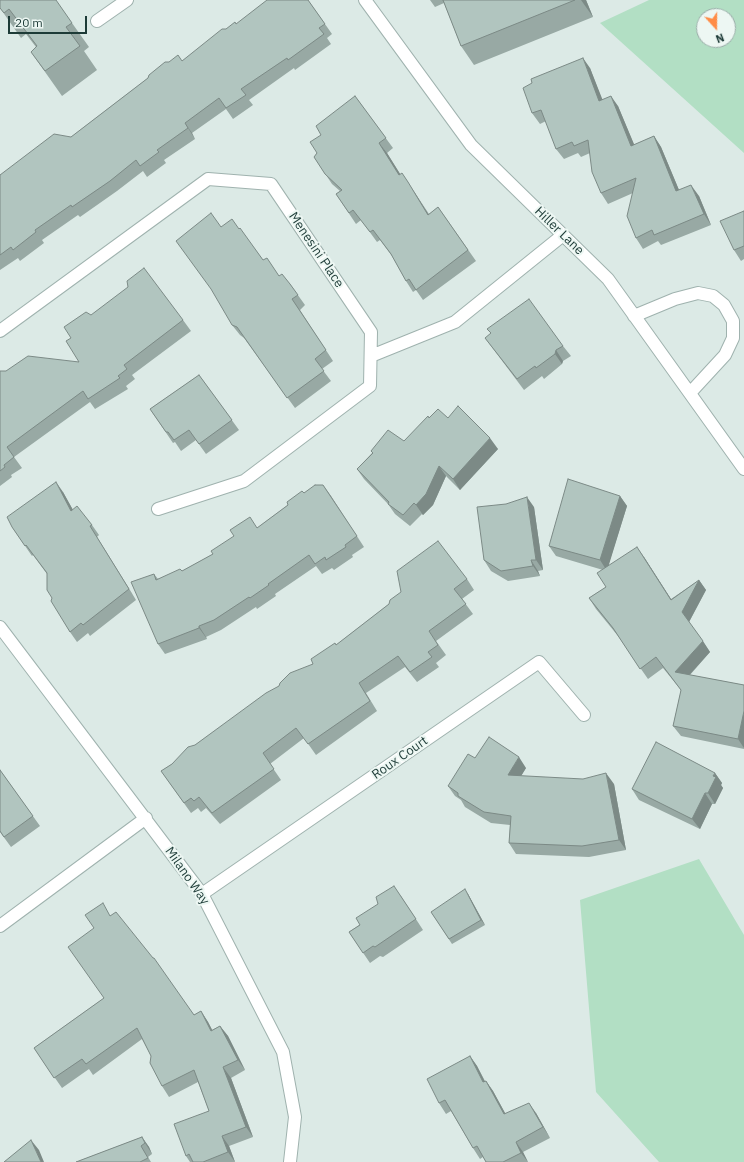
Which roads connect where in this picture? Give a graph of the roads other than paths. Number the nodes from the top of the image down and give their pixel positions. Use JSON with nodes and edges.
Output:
{"nodes":[{"id":1,"x":127,"y":0,"type":"edge"},
{"id":2,"x":365,"y":0,"type":"edge"},
{"id":3,"x":97,"y":21,"type":"dead end"},
{"id":4,"x":563,"y":235,"type":"junction"},
{"id":5,"x":634,"y":316,"type":"junction"},
{"id":6,"x":0,"y":331,"type":"edge"},
{"id":7,"x":371,"y":356,"type":"junction"},
{"id":8,"x":690,"y":393,"type":"junction"},
{"id":9,"x":744,"y":469,"type":"edge"},
{"id":10,"x":158,"y":509,"type":"dead end"},
{"id":11,"x":0,"y":627,"type":"edge"},
{"id":12,"x":584,"y":715,"type":"dead end"},
{"id":13,"x":146,"y":818,"type":"junction"},
{"id":14,"x":202,"y":894,"type":"junction"},
{"id":15,"x":0,"y":926,"type":"edge"},
{"id":16,"x":290,"y":1162,"type":"edge"}],
"edges":[{"from":1,"to":3,"type":"street"},
{"from":2,"to":4,"type":"street","name":"Hiller Lane"},
{"from":4,"to":5,"type":"street","name":"Hiller Lane"},
{"from":4,"to":7,"type":"street"},
{"from":5,"to":8,"type":"street","name":"Hiller Lane"},
{"from":5,"to":8,"type":"street"},
{"from":6,"to":7,"type":"street","name":"Menesini Place"},
{"from":7,"to":10,"type":"street","name":"Menesini Place"},
{"from":8,"to":9,"type":"street","name":"Hiller Lane"},
{"from":11,"to":13,"type":"street","name":"Milano Way"},
{"from":12,"to":14,"type":"street","name":"Roux Court"},
{"from":13,"to":14,"type":"street","name":"Milano Way"},
{"from":13,"to":15,"type":"street"},
{"from":14,"to":16,"type":"street","name":"Milano Way"}]}
